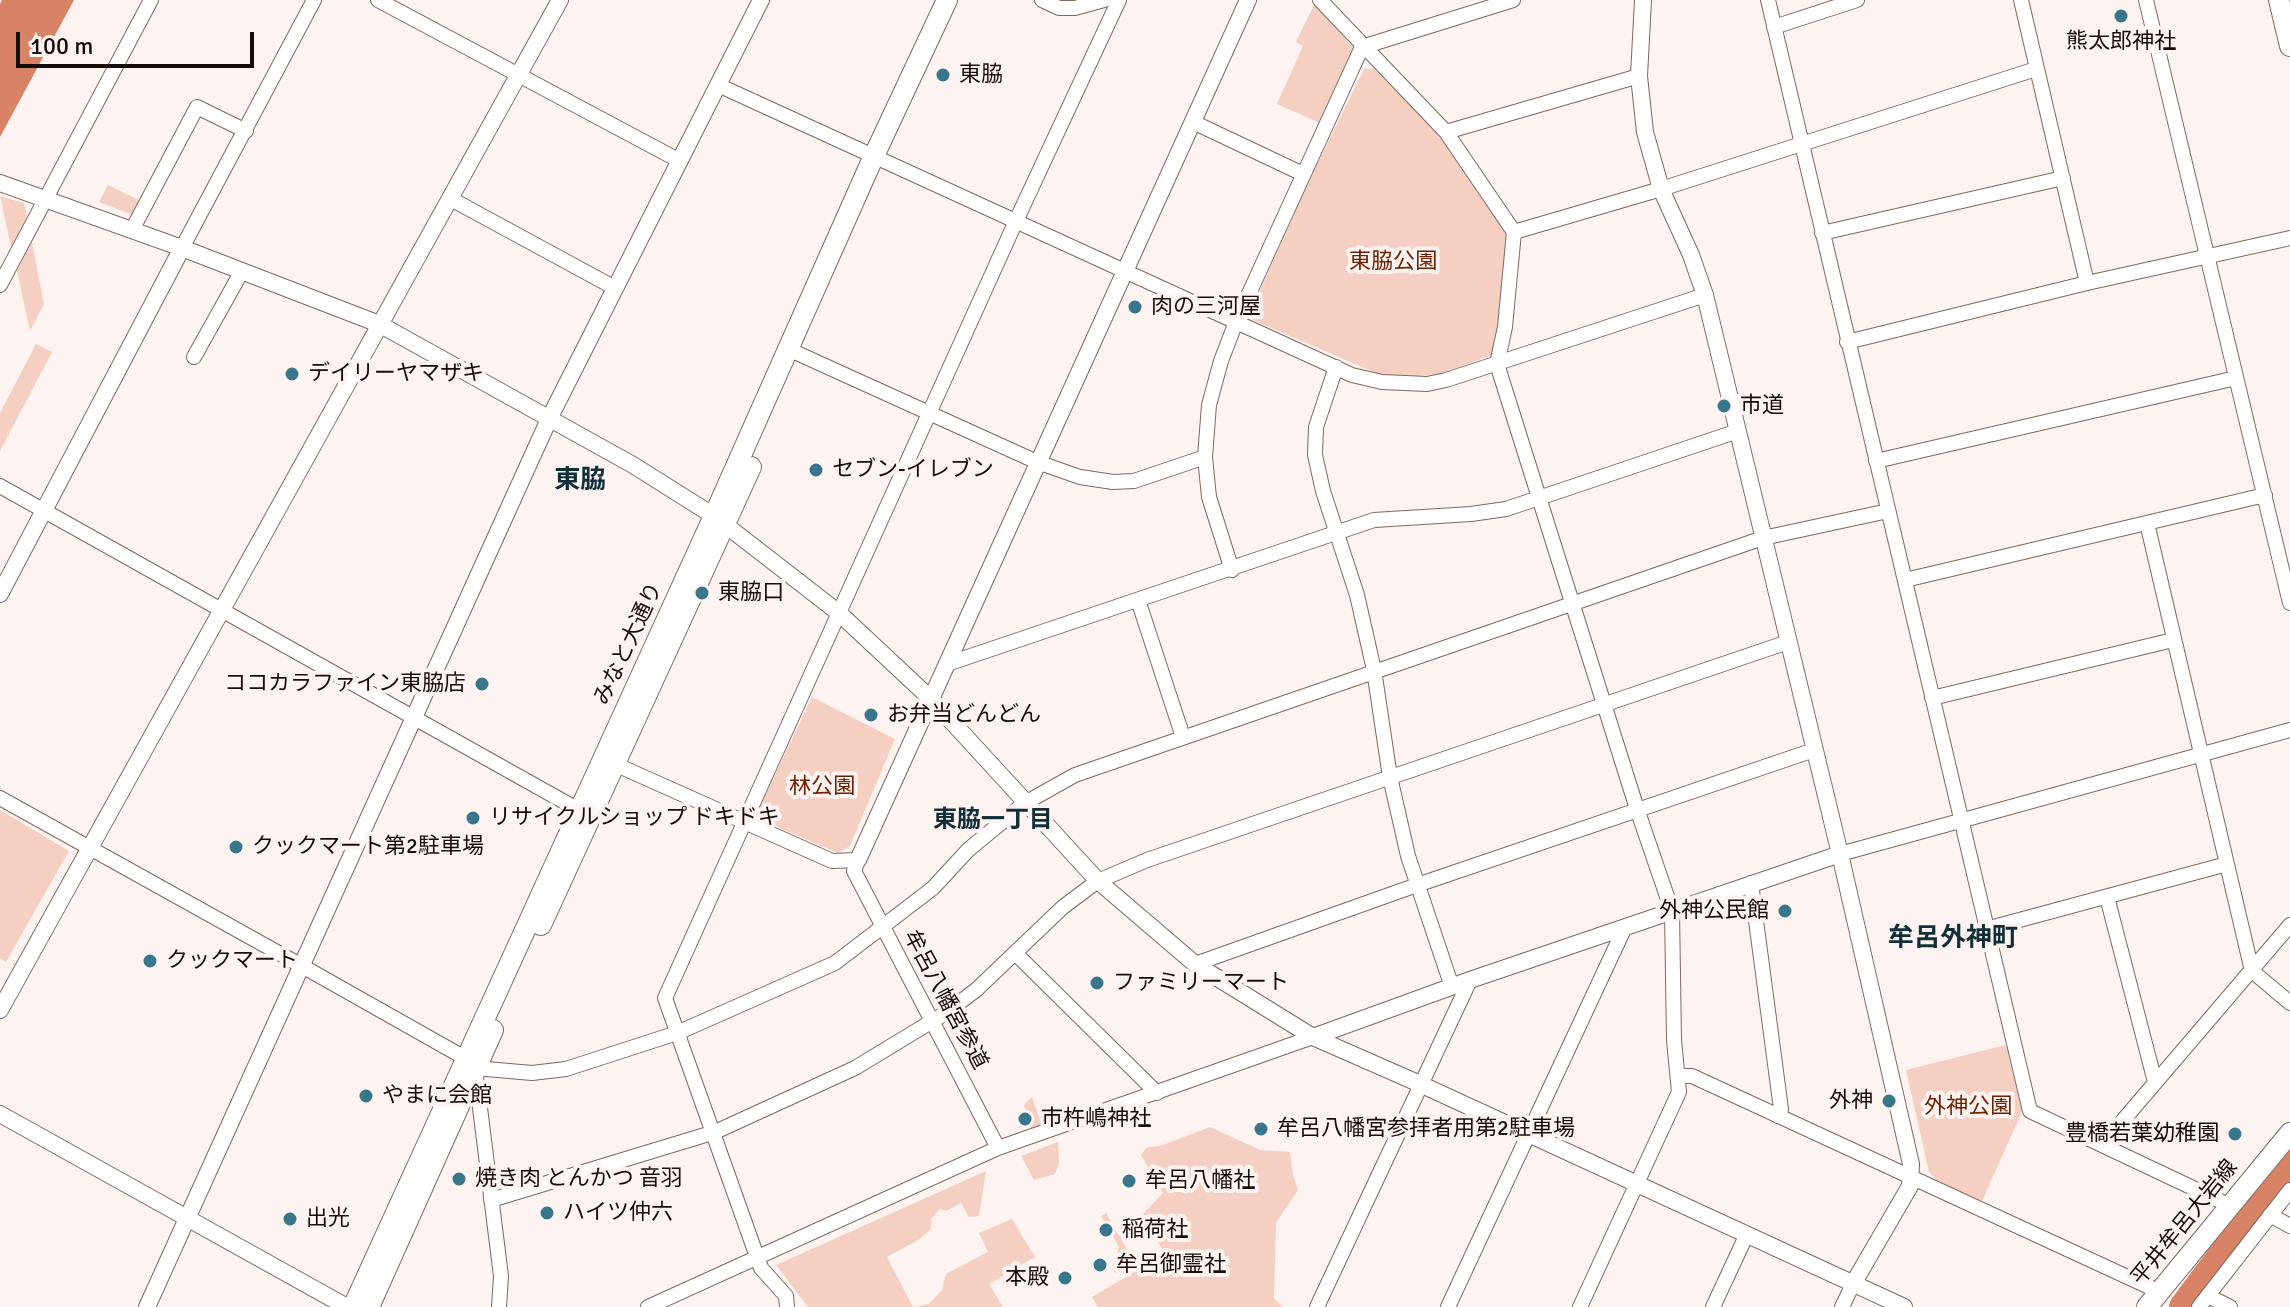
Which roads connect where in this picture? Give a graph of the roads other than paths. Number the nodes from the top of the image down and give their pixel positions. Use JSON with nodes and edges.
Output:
{"nodes":[{"id":1,"x":151,"y":0,"type":"edge"},
{"id":2,"x":314,"y":0,"type":"edge"},
{"id":3,"x":378,"y":0,"type":"edge"},
{"id":4,"x":560,"y":0,"type":"edge"},
{"id":5,"x":761,"y":0,"type":"edge"},
{"id":6,"x":947,"y":0,"type":"edge"},
{"id":7,"x":962,"y":0,"type":"edge"},
{"id":8,"x":1042,"y":0,"type":"edge"},
{"id":9,"x":1104,"y":0,"type":"edge"},
{"id":10,"x":1119,"y":0,"type":"edge"},
{"id":11,"x":1248,"y":0,"type":"edge"},
{"id":12,"x":1320,"y":0,"type":"edge"},
{"id":13,"x":1513,"y":0,"type":"edge"},
{"id":14,"x":1643,"y":0,"type":"edge"},
{"id":15,"x":1768,"y":0,"type":"edge"},
{"id":16,"x":1857,"y":0,"type":"edge"},
{"id":17,"x":2021,"y":0,"type":"edge"},
{"id":18,"x":2146,"y":0,"type":"edge"},
{"id":19,"x":2279,"y":0,"type":"edge"},
{"id":20,"x":1774,"y":27,"type":"junction"},
{"id":21,"x":2290,"y":46,"type":"edge"},
{"id":22,"x":1362,"y":47,"type":"junction"},
{"id":23,"x":2036,"y":69,"type":"junction"},
{"id":24,"x":519,"y":75,"type":"junction"},
{"id":25,"x":1639,"y":76,"type":"junction"},
{"id":26,"x":718,"y":85,"type":"junction"},
{"id":27,"x":1193,"y":122,"type":"junction"},
{"id":28,"x":246,"y":131,"type":"junction"},
{"id":29,"x":1446,"y":132,"type":"junction"},
{"id":30,"x":1801,"y":143,"type":"junction"},
{"id":31,"x":879,"y":160,"type":"junction"},
{"id":32,"x":680,"y":161,"type":"junction"},
{"id":33,"x":1303,"y":174,"type":"junction"},
{"id":34,"x":2063,"y":178,"type":"junction"},
{"id":35,"x":0,"y":183,"type":"edge"},
{"id":36,"x":1661,"y":189,"type":"junction"},
{"id":37,"x":46,"y":198,"type":"junction"},
{"id":38,"x":451,"y":199,"type":"junction"},
{"id":39,"x":1016,"y":221,"type":"junction"},
{"id":40,"x":132,"y":230,"type":"junction"},
{"id":41,"x":1514,"y":232,"type":"junction"},
{"id":42,"x":1822,"y":233,"type":"junction"},
{"id":43,"x":2290,"y":238,"type":"edge"},
{"id":44,"x":182,"y":248,"type":"junction"},
{"id":45,"x":2207,"y":256,"type":"junction"},
{"id":46,"x":1124,"y":270,"type":"junction"},
{"id":47,"x":242,"y":271,"type":"junction"},
{"id":48,"x":2087,"y":283,"type":"junction"},
{"id":49,"x":0,"y":285,"type":"edge"},
{"id":50,"x":615,"y":288,"type":"junction"},
{"id":51,"x":1705,"y":295,"type":"junction"},
{"id":52,"x":1236,"y":322,"type":"junction"},
{"id":53,"x":379,"y":324,"type":"junction"},
{"id":54,"x":1847,"y":342,"type":"junction"},
{"id":55,"x":794,"y":351,"type":"junction"},
{"id":56,"x":194,"y":357,"type":"dead end"},
{"id":57,"x":1497,"y":364,"type":"junction"},
{"id":58,"x":1336,"y":367,"type":"junction"},
{"id":59,"x":2236,"y":378,"type":"junction"},
{"id":60,"x":929,"y":412,"type":"junction"},
{"id":61,"x":550,"y":417,"type":"junction"},
{"id":62,"x":1738,"y":431,"type":"junction"},
{"id":63,"x":1205,"y":457,"type":"junction"},
{"id":64,"x":1876,"y":461,"type":"junction"},
{"id":65,"x":1037,"y":462,"type":"junction"},
{"id":66,"x":0,"y":486,"type":"edge"},
{"id":67,"x":2265,"y":495,"type":"junction"},
{"id":68,"x":1538,"y":498,"type":"junction"},
{"id":69,"x":45,"y":509,"type":"junction"},
{"id":70,"x":1888,"y":511,"type":"junction"},
{"id":71,"x":720,"y":520,"type":"junction"},
{"id":72,"x":2147,"y":523,"type":"junction"},
{"id":73,"x":1338,"y":532,"type":"junction"},
{"id":74,"x":1763,"y":538,"type":"junction"},
{"id":75,"x":1232,"y":570,"type":"junction"},
{"id":76,"x":1905,"y":580,"type":"junction"},
{"id":77,"x":0,"y":594,"type":"edge"},
{"id":78,"x":1138,"y":600,"type":"junction"},
{"id":79,"x":1572,"y":603,"type":"junction"},
{"id":80,"x":2290,"y":603,"type":"edge"},
{"id":81,"x":222,"y":610,"type":"junction"},
{"id":82,"x":839,"y":613,"type":"junction"},
{"id":83,"x":2173,"y":640,"type":"junction"},
{"id":84,"x":1788,"y":642,"type":"junction"},
{"id":85,"x":947,"y":664,"type":"junction"},
{"id":86,"x":1374,"y":670,"type":"junction"},
{"id":87,"x":1932,"y":698,"type":"junction"},
{"id":88,"x":931,"y":699,"type":"junction"},
{"id":89,"x":1604,"y":705,"type":"junction"},
{"id":90,"x":414,"y":716,"type":"junction"},
{"id":91,"x":2290,"y":730,"type":"edge"},
{"id":92,"x":1183,"y":737,"type":"junction"},
{"id":93,"x":1814,"y":750,"type":"junction"},
{"id":94,"x":2202,"y":755,"type":"junction"},
{"id":95,"x":609,"y":761,"type":"junction"},
{"id":96,"x":1390,"y":777,"type":"junction"},
{"id":97,"x":0,"y":798,"type":"edge"},
{"id":98,"x":1025,"y":803,"type":"junction"},
{"id":99,"x":1637,"y":809,"type":"junction"},
{"id":100,"x":584,"y":813,"type":"junction"},
{"id":101,"x":1962,"y":820,"type":"junction"},
{"id":102,"x":744,"y":821,"type":"junction"},
{"id":103,"x":90,"y":848,"type":"junction"},
{"id":104,"x":1840,"y":854,"type":"junction"},
{"id":105,"x":2227,"y":864,"type":"junction"},
{"id":106,"x":856,"y":866,"type":"junction"},
{"id":107,"x":1098,"y":881,"type":"junction"},
{"id":108,"x":1751,"y":883,"type":"junction"},
{"id":109,"x":1417,"y":885,"type":"junction"},
{"id":110,"x":2107,"y":897,"type":"junction"},
{"id":111,"x":1672,"y":911,"type":"junction"},
{"id":112,"x":2290,"y":925,"type":"edge"},
{"id":113,"x":1625,"y":927,"type":"junction"},
{"id":114,"x":884,"y":929,"type":"junction"},
{"id":115,"x":1986,"y":929,"type":"junction"},
{"id":116,"x":1016,"y":954,"type":"junction"},
{"id":117,"x":1195,"y":964,"type":"junction"},
{"id":118,"x":302,"y":966,"type":"junction"},
{"id":119,"x":2252,"y":971,"type":"junction"},
{"id":120,"x":1470,"y":980,"type":"junction"},
{"id":121,"x":1452,"y":987,"type":"junction"},
{"id":122,"x":2290,"y":1003,"type":"edge"},
{"id":123,"x":0,"y":1010,"type":"edge"},
{"id":124,"x":933,"y":1023,"type":"junction"},
{"id":125,"x":677,"y":1033,"type":"junction"},
{"id":126,"x":1313,"y":1037,"type":"junction"},
{"id":127,"x":470,"y":1063,"type":"junction"},
{"id":128,"x":1678,"y":1076,"type":"junction"},
{"id":129,"x":2155,"y":1082,"type":"junction"},
{"id":130,"x":1420,"y":1084,"type":"junction"},
{"id":131,"x":1157,"y":1093,"type":"junction"},
{"id":132,"x":0,"y":1114,"type":"edge"},
{"id":133,"x":1778,"y":1116,"type":"junction"},
{"id":134,"x":715,"y":1132,"type":"junction"},
{"id":135,"x":1528,"y":1133,"type":"junction"},
{"id":136,"x":2290,"y":1133,"type":"edge"},
{"id":137,"x":2102,"y":1145,"type":"junction"},
{"id":138,"x":998,"y":1148,"type":"junction"},
{"id":139,"x":1912,"y":1179,"type":"junction"},
{"id":140,"x":1637,"y":1184,"type":"junction"},
{"id":141,"x":2290,"y":1190,"type":"edge"},
{"id":142,"x":491,"y":1200,"type":"junction"},
{"id":143,"x":2231,"y":1206,"type":"junction"},
{"id":144,"x":2270,"y":1215,"type":"junction"},
{"id":145,"x":186,"y":1218,"type":"junction"},
{"id":146,"x":2290,"y":1226,"type":"edge"},
{"id":147,"x":1747,"y":1234,"type":"junction"},
{"id":148,"x":758,"y":1259,"type":"junction"},
{"id":149,"x":1853,"y":1284,"type":"junction"},
{"id":150,"x":2153,"y":1300,"type":"edge"},
{"id":151,"x":2204,"y":1301,"type":"edge"},
{"id":152,"x":147,"y":1307,"type":"edge"},
{"id":153,"x":350,"y":1307,"type":"edge"},
{"id":154,"x":369,"y":1307,"type":"edge"},
{"id":155,"x":499,"y":1307,"type":"edge"},
{"id":156,"x":648,"y":1307,"type":"edge"},
{"id":157,"x":787,"y":1307,"type":"edge"},
{"id":158,"x":1317,"y":1307,"type":"edge"},
{"id":159,"x":1448,"y":1307,"type":"edge"},
{"id":160,"x":1580,"y":1307,"type":"edge"},
{"id":161,"x":1713,"y":1307,"type":"edge"},
{"id":162,"x":1842,"y":1307,"type":"edge"},
{"id":163,"x":1904,"y":1307,"type":"edge"},
{"id":164,"x":2230,"y":1307,"type":"edge"}],
"edges":[{"from":1,"to":37,"type":"street"},
{"from":2,"to":28,"type":"street"},
{"from":3,"to":24,"type":"street"},
{"from":4,"to":24,"type":"street"},
{"from":5,"to":26,"type":"street"},
{"from":6,"to":31,"type":"main road","name":"みなと大通り"},
{"from":7,"to":31,"type":"main road","name":"みなと大通り"},
{"from":8,"to":9,"type":"street"},
{"from":10,"to":39,"type":"street"},
{"from":11,"to":27,"type":"street"},
{"from":12,"to":22,"type":"street"},
{"from":13,"to":22,"type":"street"},
{"from":14,"to":25,"type":"street"},
{"from":15,"to":20,"type":"street"},
{"from":16,"to":20,"type":"street"},
{"from":17,"to":23,"type":"street"},
{"from":18,"to":45,"type":"street"},
{"from":19,"to":21,"type":"main road"},
{"from":20,"to":30,"type":"street"},
{"from":22,"to":29,"type":"street"},
{"from":22,"to":33,"type":"street"},
{"from":23,"to":30,"type":"street"},
{"from":23,"to":34,"type":"street"},
{"from":24,"to":32,"type":"street"},
{"from":24,"to":38,"type":"street"},
{"from":25,"to":29,"type":"street"},
{"from":25,"to":36,"type":"street"},
{"from":26,"to":31,"type":"street"},
{"from":26,"to":32,"type":"street"},
{"from":27,"to":33,"type":"street"},
{"from":27,"to":46,"type":"street"},
{"from":28,"to":40,"type":"street"},
{"from":28,"to":44,"type":"street"},
{"from":29,"to":41,"type":"street"},
{"from":30,"to":36,"type":"street"},
{"from":30,"to":42,"type":"street"},
{"from":31,"to":39,"type":"street"},
{"from":31,"to":55,"type":"main road","name":"みなと大通り"},
{"from":32,"to":50,"type":"street"},
{"from":33,"to":52,"type":"street"},
{"from":34,"to":42,"type":"street"},
{"from":34,"to":48,"type":"street"},
{"from":35,"to":37,"type":"street"},
{"from":36,"to":41,"type":"street"},
{"from":36,"to":51,"type":"street"},
{"from":37,"to":40,"type":"street"},
{"from":37,"to":49,"type":"street"},
{"from":38,"to":50,"type":"street"},
{"from":38,"to":53,"type":"street"},
{"from":39,"to":46,"type":"street"},
{"from":39,"to":60,"type":"street"},
{"from":40,"to":44,"type":"street"},
{"from":41,"to":57,"type":"street"},
{"from":42,"to":54,"type":"street"},
{"from":43,"to":45,"type":"street"},
{"from":44,"to":47,"type":"street"},
{"from":44,"to":69,"type":"street"},
{"from":45,"to":48,"type":"street"},
{"from":45,"to":59,"type":"street"},
{"from":46,"to":52,"type":"street"},
{"from":46,"to":65,"type":"street"},
{"from":47,"to":53,"type":"street"},
{"from":47,"to":56,"type":"street"},
{"from":48,"to":54,"type":"street"},
{"from":50,"to":61,"type":"street"},
{"from":51,"to":57,"type":"street"},
{"from":51,"to":62,"type":"street"},
{"from":52,"to":58,"type":"street"},
{"from":52,"to":63,"type":"street"},
{"from":53,"to":61,"type":"street"},
{"from":53,"to":81,"type":"street"},
{"from":54,"to":64,"type":"street"},
{"from":55,"to":60,"type":"street"},
{"from":55,"to":71,"type":"main road","name":"みなと大通り"},
{"from":57,"to":58,"type":"street"},
{"from":57,"to":68,"type":"street"},
{"from":58,"to":73,"type":"street"},
{"from":59,"to":64,"type":"street"},
{"from":59,"to":67,"type":"street"},
{"from":60,"to":65,"type":"street"},
{"from":60,"to":82,"type":"street"},
{"from":61,"to":71,"type":"street"},
{"from":61,"to":90,"type":"street"},
{"from":62,"to":68,"type":"street"},
{"from":62,"to":74,"type":"street"},
{"from":63,"to":65,"type":"street"},
{"from":63,"to":75,"type":"street"},
{"from":64,"to":70,"type":"street"},
{"from":65,"to":85,"type":"street"},
{"from":66,"to":69,"type":"street"},
{"from":67,"to":72,"type":"street"},
{"from":67,"to":80,"type":"street"},
{"from":68,"to":73,"type":"street"},
{"from":68,"to":79,"type":"street"},
{"from":69,"to":77,"type":"street"},
{"from":69,"to":81,"type":"street"},
{"from":70,"to":74,"type":"street"},
{"from":70,"to":76,"type":"street"},
{"from":71,"to":82,"type":"street"},
{"from":71,"to":95,"type":"main road","name":"みなと大通り"},
{"from":72,"to":76,"type":"street"},
{"from":72,"to":83,"type":"street"},
{"from":73,"to":75,"type":"street"},
{"from":73,"to":86,"type":"street"},
{"from":74,"to":79,"type":"street"},
{"from":74,"to":84,"type":"street"},
{"from":75,"to":78,"type":"street"},
{"from":76,"to":87,"type":"street"},
{"from":78,"to":85,"type":"street"},
{"from":78,"to":92,"type":"street"},
{"from":79,"to":86,"type":"street"},
{"from":79,"to":89,"type":"street"},
{"from":81,"to":90,"type":"street"},
{"from":81,"to":103,"type":"street"},
{"from":82,"to":88,"type":"street"},
{"from":82,"to":102,"type":"street"},
{"from":83,"to":87,"type":"street"},
{"from":83,"to":94,"type":"street"},
{"from":84,"to":89,"type":"street"},
{"from":84,"to":93,"type":"street"},
{"from":85,"to":88,"type":"street"},
{"from":86,"to":92,"type":"street"},
{"from":86,"to":96,"type":"street"},
{"from":87,"to":101,"type":"street"},
{"from":88,"to":98,"type":"street"},
{"from":88,"to":106,"type":"street"},
{"from":89,"to":96,"type":"street"},
{"from":89,"to":99,"type":"street"},
{"from":90,"to":100,"type":"street"},
{"from":90,"to":118,"type":"street"},
{"from":91,"to":94,"type":"street"},
{"from":92,"to":98,"type":"street"},
{"from":93,"to":99,"type":"street"},
{"from":93,"to":104,"type":"street"},
{"from":94,"to":101,"type":"street"},
{"from":94,"to":105,"type":"street"},
{"from":95,"to":100,"type":"main road","name":"みなと大通り"},
{"from":95,"to":102,"type":"street"},
{"from":96,"to":107,"type":"street"},
{"from":96,"to":109,"type":"street"},
{"from":97,"to":103,"type":"street"},
{"from":98,"to":107,"type":"street"},
{"from":98,"to":114,"type":"street"},
{"from":99,"to":109,"type":"street"},
{"from":99,"to":111,"type":"street"},
{"from":100,"to":127,"type":"main road","name":"みなと大通り"},
{"from":101,"to":104,"type":"street"},
{"from":101,"to":115,"type":"street"},
{"from":102,"to":106,"type":"street"},
{"from":102,"to":125,"type":"street"},
{"from":103,"to":118,"type":"street"},
{"from":103,"to":123,"type":"street"},
{"from":104,"to":108,"type":"street"},
{"from":104,"to":139,"type":"street"},
{"from":105,"to":110,"type":"street"},
{"from":105,"to":119,"type":"street"},
{"from":106,"to":114,"type":"street","name":"牟呂八幡宮参道"},
{"from":107,"to":116,"type":"street"},
{"from":107,"to":117,"type":"street"},
{"from":108,"to":111,"type":"street"},
{"from":108,"to":133,"type":"street"},
{"from":109,"to":117,"type":"street"},
{"from":109,"to":121,"type":"street"},
{"from":110,"to":115,"type":"street"},
{"from":110,"to":129,"type":"street"},
{"from":111,"to":113,"type":"street"},
{"from":111,"to":128,"type":"street"},
{"from":112,"to":119,"type":"street"},
{"from":113,"to":120,"type":"street"},
{"from":113,"to":135,"type":"street"},
{"from":114,"to":124,"type":"street","name":"牟呂八幡宮参道"},
{"from":114,"to":125,"type":"street"},
{"from":115,"to":137,"type":"street"},
{"from":116,"to":124,"type":"street"},
{"from":116,"to":131,"type":"street"},
{"from":117,"to":126,"type":"street"},
{"from":118,"to":127,"type":"street"},
{"from":118,"to":145,"type":"street"},
{"from":119,"to":122,"type":"street"},
{"from":119,"to":129,"type":"street"},
{"from":120,"to":121,"type":"street"},
{"from":120,"to":130,"type":"street"},
{"from":121,"to":126,"type":"street"},
{"from":124,"to":134,"type":"street"},
{"from":124,"to":138,"type":"street","name":"牟呂八幡宮参道"},
{"from":125,"to":127,"type":"street"},
{"from":125,"to":134,"type":"street"},
{"from":126,"to":130,"type":"street"},
{"from":126,"to":131,"type":"street"},
{"from":127,"to":142,"type":"street"},
{"from":127,"to":153,"type":"main road","name":"みなと大通り"},
{"from":127,"to":154,"type":"main road","name":"みなと大通り"},
{"from":128,"to":133,"type":"street"},
{"from":128,"to":140,"type":"street"},
{"from":129,"to":137,"type":"street"},
{"from":130,"to":135,"type":"street"},
{"from":130,"to":158,"type":"street"},
{"from":131,"to":138,"type":"street"},
{"from":132,"to":145,"type":"street"},
{"from":133,"to":139,"type":"street"},
{"from":134,"to":142,"type":"street"},
{"from":134,"to":148,"type":"street"},
{"from":135,"to":140,"type":"street"},
{"from":135,"to":159,"type":"street"},
{"from":136,"to":143,"type":"main road","name":"平井牟呂大岩線"},
{"from":137,"to":143,"type":"street"},
{"from":138,"to":148,"type":"street"},
{"from":139,"to":149,"type":"street"},
{"from":139,"to":150,"type":"street"},
{"from":140,"to":147,"type":"street"},
{"from":140,"to":160,"type":"street"},
{"from":141,"to":144,"type":"street"},
{"from":142,"to":155,"type":"street"},
{"from":143,"to":150,"type":"main road","name":"平井牟呂大岩線"},
{"from":144,"to":146,"type":"street"},
{"from":144,"to":151,"type":"street"},
{"from":145,"to":152,"type":"street"},
{"from":145,"to":153,"type":"street"},
{"from":147,"to":149,"type":"street"},
{"from":147,"to":161,"type":"street"},
{"from":148,"to":156,"type":"street"},
{"from":148,"to":157,"type":"street"},
{"from":149,"to":162,"type":"street"},
{"from":149,"to":163,"type":"street"},
{"from":151,"to":164,"type":"street"}]}
